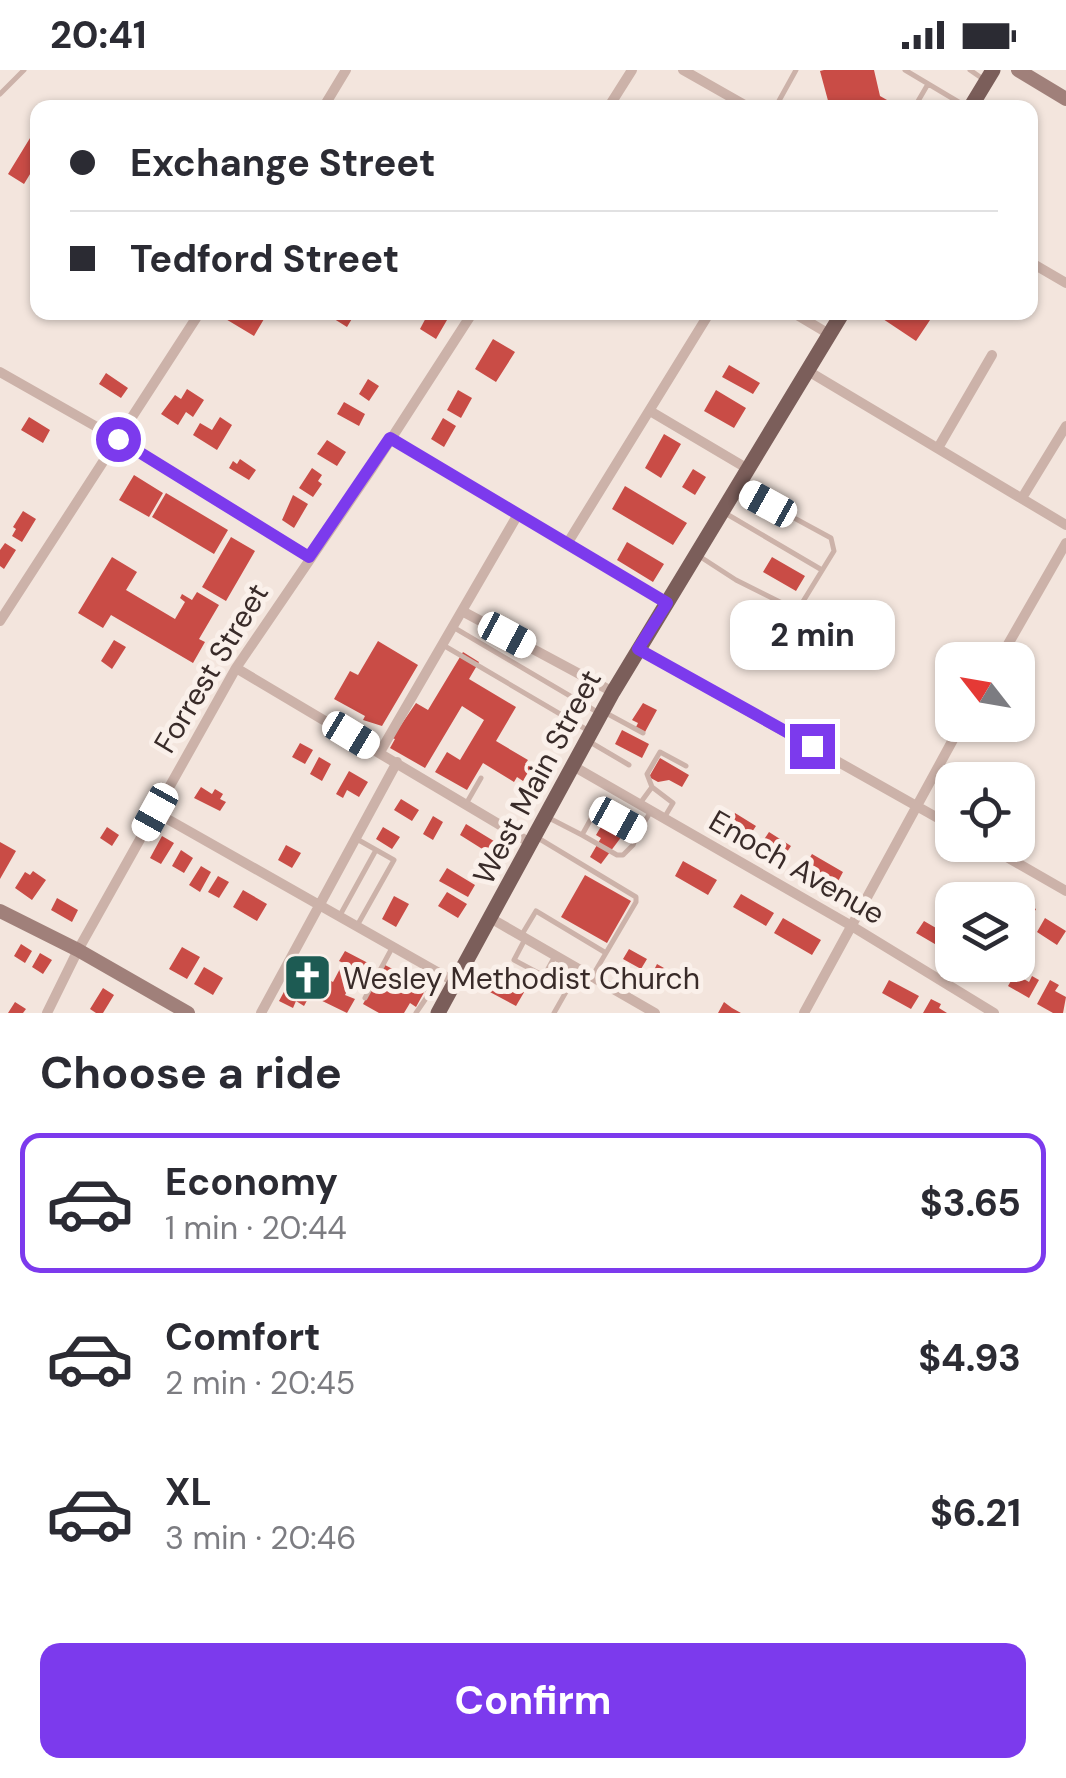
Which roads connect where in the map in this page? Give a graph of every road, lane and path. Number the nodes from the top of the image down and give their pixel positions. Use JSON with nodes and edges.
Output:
{"nodes":[{"id":1,"x":24,"y":70,"type":"edge"},
{"id":2,"x":346,"y":70,"type":"edge"},
{"id":3,"x":632,"y":70,"type":"edge"},
{"id":4,"x":683,"y":70,"type":"edge"},
{"id":5,"x":796,"y":70,"type":"edge"},
{"id":6,"x":905,"y":70,"type":"edge"},
{"id":7,"x":970,"y":70,"type":"edge"},
{"id":8,"x":1018,"y":70,"type":"edge"},
{"id":9,"x":989,"y":75,"type":"edge"},
{"id":10,"x":928,"y":84,"type":"junction"},
{"id":11,"x":0,"y":94,"type":"edge"},
{"id":12,"x":1066,"y":99,"type":"edge"},
{"id":13,"x":328,"y":100,"type":"edge"},
{"id":14,"x":613,"y":100,"type":"edge"},
{"id":15,"x":736,"y":100,"type":"edge"},
{"id":16,"x":779,"y":100,"type":"edge"},
{"id":17,"x":919,"y":100,"type":"edge"},
{"id":18,"x":955,"y":100,"type":"edge"},
{"id":19,"x":973,"y":100,"type":"edge"},
{"id":20,"x":1038,"y":266,"type":"edge"},
{"id":21,"x":1066,"y":282,"type":"edge"},
{"id":22,"x":195,"y":320,"type":"edge"},
{"id":23,"x":468,"y":320,"type":"edge"},
{"id":24,"x":705,"y":320,"type":"edge"},
{"id":25,"x":810,"y":320,"type":"edge"},
{"id":26,"x":837,"y":320,"type":"edge"},
{"id":27,"x":829,"y":334,"type":"junction"},
{"id":28,"x":992,"y":356,"type":"dead end"},
{"id":29,"x":808,"y":371,"type":"junction"},
{"id":30,"x":0,"y":372,"type":"edge"},
{"id":31,"x":650,"y":411,"type":"junction"},
{"id":32,"x":1066,"y":426,"type":"edge"},
{"id":33,"x":390,"y":438,"type":"junction"},
{"id":34,"x":118,"y":439,"type":"junction"},
{"id":35,"x":938,"y":448,"type":"junction"},
{"id":36,"x":748,"y":469,"type":"junction"},
{"id":37,"x":737,"y":487,"type":"junction"},
{"id":38,"x":1022,"y":498,"type":"junction"},
{"id":39,"x":722,"y":511,"type":"junction"},
{"id":40,"x":517,"y":516,"type":"junction"},
{"id":41,"x":1066,"y":525,"type":"edge"},
{"id":42,"x":1066,"y":542,"type":"edge"},
{"id":43,"x":567,"y":544,"type":"junction"},
{"id":44,"x":696,"y":555,"type":"junction"},
{"id":45,"x":309,"y":557,"type":"junction"},
{"id":46,"x":822,"y":570,"type":"junction"},
{"id":47,"x":667,"y":603,"type":"junction"},
{"id":48,"x":462,"y":610,"type":"junction"},
{"id":49,"x":0,"y":621,"type":"edge"},
{"id":50,"x":453,"y":626,"type":"junction"},
{"id":51,"x":1008,"y":642,"type":"edge"},
{"id":52,"x":442,"y":644,"type":"junction"},
{"id":53,"x":638,"y":649,"type":"junction"},
{"id":54,"x":236,"y":668,"type":"junction"},
{"id":55,"x":613,"y":692,"type":"junction"},
{"id":56,"x":602,"y":713,"type":"junction"},
{"id":57,"x":643,"y":733,"type":"dead end"},
{"id":58,"x":589,"y":737,"type":"junction"},
{"id":59,"x":951,"y":742,"type":"edge"},
{"id":60,"x":380,"y":752,"type":"junction"},
{"id":61,"x":397,"y":762,"type":"junction"},
{"id":62,"x":630,"y":765,"type":"dead end"},
{"id":63,"x":573,"y":766,"type":"junction"},
{"id":64,"x":686,"y":766,"type":"dead end"},
{"id":65,"x":481,"y":778,"type":"dead end"},
{"id":66,"x":652,"y":786,"type":"junction"},
{"id":67,"x":466,"y":804,"type":"junction"},
{"id":68,"x":639,"y":804,"type":"junction"},
{"id":69,"x":916,"y":805,"type":"junction"},
{"id":70,"x":651,"y":811,"type":"junction"},
{"id":71,"x":155,"y":812,"type":"junction"},
{"id":72,"x":546,"y":816,"type":"junction"},
{"id":73,"x":935,"y":816,"type":"edge"},
{"id":74,"x":663,"y":818,"type":"junction"},
{"id":75,"x":639,"y":831,"type":"junction"},
{"id":76,"x":582,"y":834,"type":"junction"},
{"id":77,"x":355,"y":838,"type":"junction"},
{"id":78,"x":534,"y":840,"type":"junction"},
{"id":79,"x":376,"y":850,"type":"junction"},
{"id":80,"x":1016,"y":862,"type":"edge"},
{"id":81,"x":1066,"y":891,"type":"edge"},
{"id":82,"x":318,"y":905,"type":"junction"},
{"id":83,"x":0,"y":911,"type":"edge"},
{"id":84,"x":339,"y":917,"type":"junction"},
{"id":85,"x":492,"y":918,"type":"junction"},
{"id":86,"x":850,"y":925,"type":"junction"},
{"id":87,"x":357,"y":927,"type":"junction"},
{"id":88,"x":524,"y":937,"type":"junction"},
{"id":89,"x":393,"y":947,"type":"junction"},
{"id":90,"x":78,"y":950,"type":"junction"},
{"id":91,"x":606,"y":953,"type":"junction"},
{"id":92,"x":556,"y":956,"type":"junction"},
{"id":93,"x":432,"y":969,"type":"junction"},
{"id":94,"x":579,"y":969,"type":"junction"},
{"id":95,"x":592,"y":977,"type":"junction"},
{"id":96,"x":455,"y":982,"type":"junction"},
{"id":97,"x":365,"y":998,"type":"dead end"},
{"id":98,"x":268,"y":1000,"type":"junction"},
{"id":99,"x":48,"y":1013,"type":"edge"},
{"id":100,"x":188,"y":1013,"type":"edge"},
{"id":101,"x":262,"y":1013,"type":"edge"},
{"id":102,"x":275,"y":1013,"type":"edge"},
{"id":103,"x":416,"y":1013,"type":"edge"},
{"id":104,"x":438,"y":1013,"type":"edge"},
{"id":105,"x":554,"y":1013,"type":"edge"},
{"id":106,"x":655,"y":1013,"type":"edge"},
{"id":107,"x":804,"y":1013,"type":"edge"},
{"id":108,"x":994,"y":1013,"type":"edge"}],
"edges":[{"from":1,"to":11,"type":"lane"},
{"from":2,"to":13,"type":"street"},
{"from":3,"to":14,"type":"street"},
{"from":4,"to":15,"type":"street"},
{"from":5,"to":16,"type":"lane"},
{"from":6,"to":10,"type":"lane"},
{"from":7,"to":9,"type":"lane"},
{"from":8,"to":12,"type":"street"},
{"from":9,"to":19,"type":"main road"},
{"from":10,"to":17,"type":"lane"},
{"from":10,"to":18,"type":"lane"},
{"from":20,"to":21,"type":"street"},
{"from":22,"to":34,"type":"street"},
{"from":23,"to":33,"type":"street","name":"Forrest Street"},
{"from":24,"to":31,"type":"street"},
{"from":25,"to":27,"type":"street"},
{"from":26,"to":27,"type":"main road","name":"West Main Street"},
{"from":27,"to":29,"type":"main road","name":"West Main Street"},
{"from":28,"to":35,"type":"street"},
{"from":29,"to":35,"type":"street"},
{"from":29,"to":36,"type":"main road","name":"West Main Street"},
{"from":30,"to":34,"type":"street"},
{"from":31,"to":36,"type":"street"},
{"from":31,"to":43,"type":"street"},
{"from":32,"to":38,"type":"street"},
{"from":33,"to":40,"type":"street"},
{"from":33,"to":45,"type":"street","name":"Forrest Street"},
{"from":34,"to":45,"type":"street"},
{"from":34,"to":49,"type":"street"},
{"from":35,"to":38,"type":"street"},
{"from":36,"to":37,"type":"main road","name":"West Main Street"},
{"from":37,"to":39,"type":"main road","name":"West Main Street"},
{"from":37,"to":46,"type":"lane"},
{"from":38,"to":41,"type":"street"},
{"from":39,"to":44,"type":"main road","name":"West Main Street"},
{"from":39,"to":46,"type":"lane"},
{"from":40,"to":43,"type":"street"},
{"from":40,"to":48,"type":"street"},
{"from":42,"to":51,"type":"street"},
{"from":43,"to":47,"type":"street"},
{"from":44,"to":46,"type":"lane"},
{"from":44,"to":47,"type":"main road","name":"West Main Street"},
{"from":45,"to":54,"type":"street","name":"Forrest Street"},
{"from":47,"to":53,"type":"main road","name":"West Main Street"},
{"from":48,"to":50,"type":"street"},
{"from":48,"to":55,"type":"street"},
{"from":50,"to":52,"type":"street"},
{"from":50,"to":56,"type":"lane"},
{"from":52,"to":58,"type":"lane"},
{"from":52,"to":60,"type":"street"},
{"from":53,"to":55,"type":"main road","name":"West Main Street"},
{"from":53,"to":69,"type":"street"},
{"from":54,"to":60,"type":"street"},
{"from":54,"to":71,"type":"street","name":"Forrest Street"},
{"from":55,"to":56,"type":"main road","name":"West Main Street"},
{"from":56,"to":57,"type":"lane"},
{"from":56,"to":58,"type":"main road","name":"West Main Street"},
{"from":58,"to":62,"type":"lane"},
{"from":58,"to":63,"type":"main road","name":"West Main Street"},
{"from":59,"to":69,"type":"street"},
{"from":60,"to":61,"type":"street"},
{"from":61,"to":67,"type":"street"},
{"from":61,"to":77,"type":"street"},
{"from":63,"to":68,"type":"street","name":"Enoch Avenue"},
{"from":63,"to":72,"type":"main road","name":"West Main Street"},
{"from":64,"to":66,"type":"lane"},
{"from":65,"to":67,"type":"lane"},
{"from":66,"to":68,"type":"lane"},
{"from":66,"to":74,"type":"lane"},
{"from":67,"to":78,"type":"street"},
{"from":68,"to":70,"type":"street","name":"Enoch Avenue"},
{"from":69,"to":73,"type":"street"},
{"from":69,"to":86,"type":"street"},
{"from":70,"to":74,"type":"street","name":"Enoch Avenue"},
{"from":70,"to":75,"type":"lane"},
{"from":71,"to":82,"type":"street"},
{"from":71,"to":90,"type":"street","name":"Forrest Street"},
{"from":72,"to":76,"type":"lane"},
{"from":72,"to":78,"type":"main road","name":"West Main Street"},
{"from":74,"to":86,"type":"street","name":"Enoch Avenue"},
{"from":75,"to":76,"type":"lane"},
{"from":75,"to":76,"type":"lane"},
{"from":77,"to":79,"type":"lane"},
{"from":77,"to":82,"type":"street"},
{"from":78,"to":85,"type":"main road","name":"West Main Street"},
{"from":78,"to":91,"type":"lane"},
{"from":79,"to":84,"type":"lane"},
{"from":79,"to":87,"type":"lane"},
{"from":80,"to":81,"type":"street"},
{"from":82,"to":84,"type":"street"},
{"from":82,"to":98,"type":"street"},
{"from":83,"to":90,"type":"street"},
{"from":84,"to":87,"type":"street"},
{"from":85,"to":88,"type":"street"},
{"from":85,"to":96,"type":"main road","name":"West Main Street"},
{"from":86,"to":107,"type":"street"},
{"from":86,"to":108,"type":"street","name":"Enoch Avenue"},
{"from":87,"to":89,"type":"street"},
{"from":88,"to":91,"type":"lane"},
{"from":88,"to":92,"type":"street"},
{"from":88,"to":92,"type":"lane"},
{"from":89,"to":93,"type":"street"},
{"from":89,"to":97,"type":"lane"},
{"from":90,"to":99,"type":"street","name":"Forrest Street"},
{"from":90,"to":100,"type":"street"},
{"from":91,"to":95,"type":"lane"},
{"from":92,"to":94,"type":"street"},
{"from":93,"to":96,"type":"street"},
{"from":93,"to":103,"type":"lane"},
{"from":94,"to":95,"type":"street"},
{"from":94,"to":105,"type":"lane"},
{"from":95,"to":106,"type":"street"},
{"from":96,"to":104,"type":"main road","name":"West Main Street"},
{"from":98,"to":101,"type":"street"},
{"from":98,"to":102,"type":"lane"}]}
